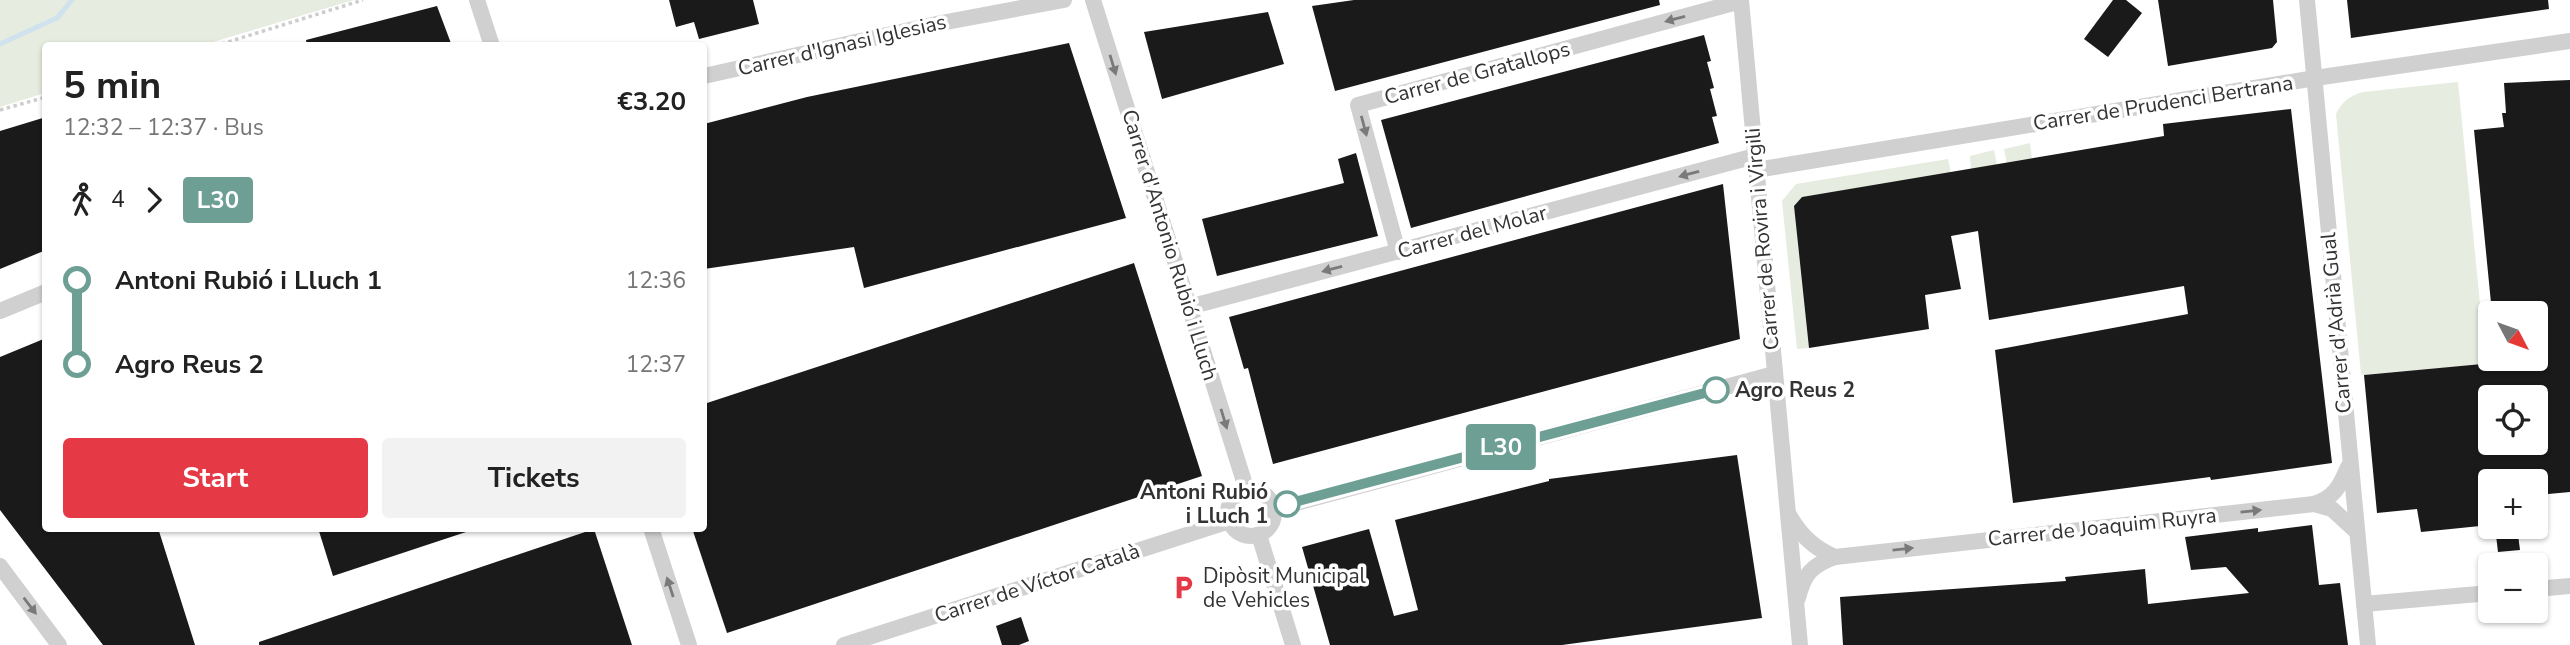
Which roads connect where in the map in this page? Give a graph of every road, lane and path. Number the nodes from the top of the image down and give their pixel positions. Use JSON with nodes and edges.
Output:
{"nodes":[{"id":1,"x":363,"y":0,"type":"edge"},
{"id":2,"x":477,"y":0,"type":"edge"},
{"id":3,"x":1064,"y":0,"type":"edge"},
{"id":4,"x":1093,"y":0,"type":"edge"},
{"id":5,"x":2307,"y":0,"type":"edge"},
{"id":6,"x":1741,"y":1,"type":"edge"},
{"id":7,"x":2570,"y":41,"type":"edge"},
{"id":8,"x":228,"y":42,"type":"edge"},
{"id":9,"x":491,"y":42,"type":"edge"},
{"id":10,"x":707,"y":75,"type":"edge"},
{"id":11,"x":2315,"y":78,"type":"junction"},
{"id":12,"x":42,"y":98,"type":"edge"},
{"id":13,"x":0,"y":110,"type":"edge"},
{"id":14,"x":1756,"y":163,"type":"junction"},
{"id":15,"x":1398,"y":252,"type":"junction"},
{"id":16,"x":42,"y":294,"type":"edge"},
{"id":17,"x":1189,"y":307,"type":"junction"},
{"id":18,"x":0,"y":311,"type":"edge"},
{"id":19,"x":1774,"y":374,"type":"junction"},
{"id":20,"x":2349,"y":465,"type":"junction"},
{"id":21,"x":1247,"y":491,"type":"junction"},
{"id":22,"x":2314,"y":504,"type":"junction"},
{"id":23,"x":1274,"y":509,"type":"junction"},
{"id":24,"x":1788,"y":512,"type":"junction"},
{"id":25,"x":1230,"y":521,"type":"junction"},
{"id":26,"x":2356,"y":531,"type":"junction"},
{"id":27,"x":652,"y":532,"type":"edge"},
{"id":28,"x":1259,"y":535,"type":"junction"},
{"id":29,"x":1835,"y":557,"type":"junction"},
{"id":30,"x":0,"y":566,"type":"edge"},
{"id":31,"x":2570,"y":586,"type":"edge"},
{"id":32,"x":2548,"y":588,"type":"edge"},
{"id":33,"x":2478,"y":594,"type":"edge"},
{"id":34,"x":2364,"y":604,"type":"junction"},
{"id":35,"x":1797,"y":612,"type":"junction"},
{"id":36,"x":59,"y":645,"type":"edge"},
{"id":37,"x":689,"y":645,"type":"edge"},
{"id":38,"x":844,"y":645,"type":"edge"},
{"id":39,"x":1293,"y":645,"type":"edge"},
{"id":40,"x":1801,"y":645,"type":"edge"},
{"id":41,"x":2368,"y":645,"type":"edge"}],
"edges":[{"from":1,"to":8,"type":"path"},
{"from":2,"to":9,"type":"street"},
{"from":3,"to":10,"type":"street","name":"Carrer d'Ignasi Iglesias"},
{"from":4,"to":17,"type":"street","name":"Carrer d'Antonio Rubió i Lluch","one_way":true},
{"from":5,"to":11,"type":"street","name":"Carrer d'Adrià Gual"},
{"from":6,"to":14,"type":"street","name":"Carrer de Rovira i Virgili"},
{"from":6,"to":15,"type":"street","name":"Carrer de Gratallops","one_way":true},
{"from":7,"to":11,"type":"street","name":"Carrer de Prudenci Bertrana"},
{"from":11,"to":14,"type":"street","name":"Carrer de Prudenci Bertrana"},
{"from":11,"to":20,"type":"street","name":"Carrer d'Adrià Gual"},
{"from":12,"to":13,"type":"path"},
{"from":14,"to":15,"type":"street","name":"Carrer del Molar","one_way":true},
{"from":14,"to":19,"type":"street","name":"Carrer de Rovira i Virgili"},
{"from":15,"to":17,"type":"street","name":"Carrer del Molar","one_way":true},
{"from":16,"to":18,"type":"street"},
{"from":17,"to":21,"type":"street","name":"Carrer d'Antonio Rubió i Lluch","one_way":true},
{"from":19,"to":23,"type":"street"},
{"from":19,"to":24,"type":"street","name":"Carrer de Rovira i Virgili"},
{"from":20,"to":22,"type":"street"},
{"from":20,"to":26,"type":"street","name":"Carrer d'Adrià Gual"},
{"from":21,"to":23,"type":"street"},
{"from":21,"to":25,"type":"street"},
{"from":22,"to":26,"type":"street"},
{"from":29,"to":22,"type":"street","name":"Carrer de Joaquim Ruyra","one_way":true},
{"from":23,"to":28,"type":"street"},
{"from":24,"to":29,"type":"street"},
{"from":24,"to":35,"type":"street","name":"Carrer de Rovira i Virgili"},
{"from":25,"to":28,"type":"street"},
{"from":25,"to":38,"type":"street","name":"Carrer de Víctor Català"},
{"from":26,"to":34,"type":"street","name":"Carrer d'Adrià Gual"},
{"from":37,"to":27,"type":"street","one_way":true},
{"from":28,"to":39,"type":"street"},
{"from":29,"to":35,"type":"street","name":"Carrer de Joaquim Ruyra"},
{"from":30,"to":36,"type":"street","one_way":true},
{"from":31,"to":32,"type":"street"},
{"from":33,"to":34,"type":"street"},
{"from":34,"to":41,"type":"street","name":"Carrer d'Adrià Gual"},
{"from":35,"to":40,"type":"street","name":"Carrer de Rovira i Virgili"}]}
